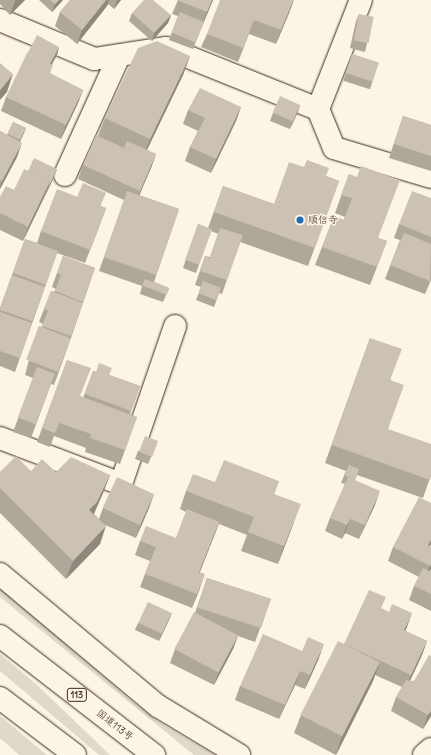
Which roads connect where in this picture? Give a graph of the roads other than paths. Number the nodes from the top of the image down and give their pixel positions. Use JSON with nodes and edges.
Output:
{"nodes":[{"id":1,"x":361,"y":0,"type":"edge"},
{"id":2,"x":0,"y":20,"type":"edge"},
{"id":3,"x":119,"y":56,"type":"junction"},
{"id":4,"x":318,"y":110,"type":"junction"},
{"id":5,"x":65,"y":175,"type":"dead end"},
{"id":6,"x":431,"y":177,"type":"edge"},
{"id":7,"x":175,"y":326,"type":"dead end"},
{"id":8,"x":0,"y":438,"type":"edge"},
{"id":9,"x":0,"y":574,"type":"edge"},
{"id":10,"x":0,"y":636,"type":"edge"},
{"id":11,"x":0,"y":698,"type":"edge"},
{"id":12,"x":431,"y":749,"type":"edge"},
{"id":13,"x":75,"y":755,"type":"edge"},
{"id":14,"x":154,"y":755,"type":"edge"},
{"id":15,"x":239,"y":755,"type":"edge"},
{"id":16,"x":424,"y":755,"type":"edge"}],
"edges":[{"from":1,"to":4,"type":"main road"},
{"from":2,"to":3,"type":"main road"},
{"from":3,"to":4,"type":"main road"},
{"from":3,"to":5,"type":"main road"},
{"from":4,"to":6,"type":"main road"},
{"from":7,"to":8,"type":"main road"},
{"from":9,"to":15,"type":"main road"},
{"from":10,"to":14,"type":"main road","name":"国道113号","number":"113"},
{"from":11,"to":13,"type":"main road"},
{"from":12,"to":16,"type":"main road"}]}
